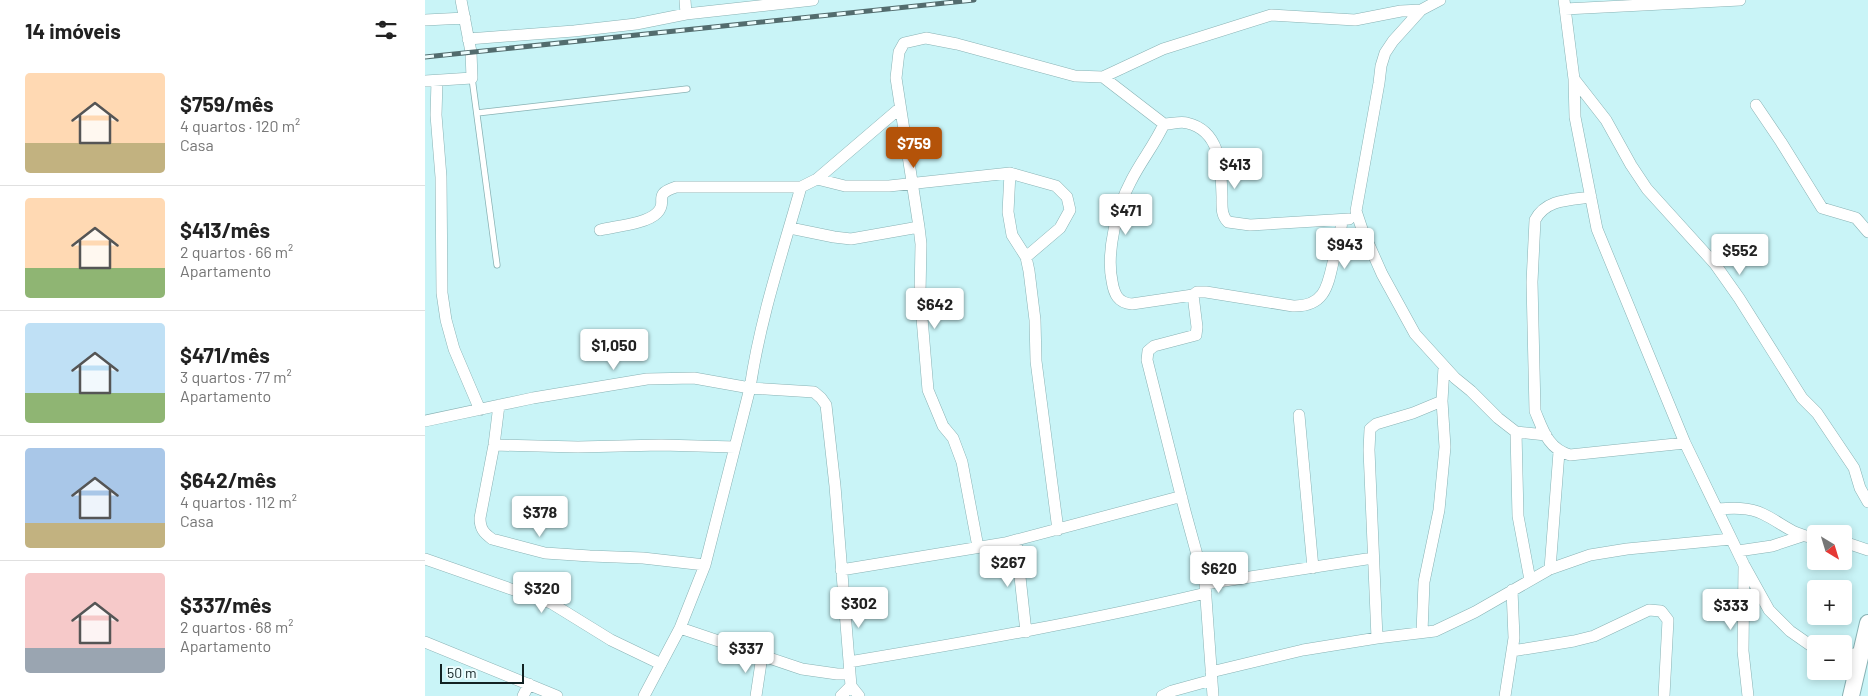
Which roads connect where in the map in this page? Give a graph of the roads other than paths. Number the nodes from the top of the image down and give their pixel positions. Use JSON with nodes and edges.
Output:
{"nodes":[{"id":1,"x":461,"y":0,"type":"edge"},
{"id":2,"x":685,"y":0,"type":"edge"},
{"id":3,"x":813,"y":0,"type":"edge"},
{"id":4,"x":1439,"y":0,"type":"edge"},
{"id":5,"x":1740,"y":0,"type":"edge"},
{"id":6,"x":1565,"y":5,"type":"edge"},
{"id":7,"x":1421,"y":10,"type":"junction"},
{"id":8,"x":686,"y":14,"type":"junction"},
{"id":9,"x":465,"y":18,"type":"junction"},
{"id":10,"x":425,"y":20,"type":"edge"},
{"id":11,"x":468,"y":39,"type":"junction"},
{"id":12,"x":1103,"y":77,"type":"junction"},
{"id":13,"x":472,"y":78,"type":"junction"},
{"id":14,"x":1574,"y":79,"type":"junction"},
{"id":15,"x":425,"y":81,"type":"edge"},
{"id":16,"x":437,"y":81,"type":"junction"},
{"id":17,"x":687,"y":88,"type":"dead end"},
{"id":18,"x":1756,"y":105,"type":"dead end"},
{"id":19,"x":900,"y":108,"type":"junction"},
{"id":20,"x":477,"y":113,"type":"junction"},
{"id":21,"x":1164,"y":124,"type":"junction"},
{"id":22,"x":1010,"y":173,"type":"junction"},
{"id":23,"x":817,"y":180,"type":"junction"},
{"id":24,"x":912,"y":183,"type":"junction"},
{"id":25,"x":801,"y":187,"type":"junction"},
{"id":26,"x":1591,"y":197,"type":"junction"},
{"id":27,"x":1359,"y":218,"type":"junction"},
{"id":28,"x":1343,"y":220,"type":"junction"},
{"id":29,"x":919,"y":227,"type":"junction"},
{"id":30,"x":790,"y":228,"type":"junction"},
{"id":31,"x":600,"y":230,"type":"dead end"},
{"id":32,"x":1868,"y":232,"type":"edge"},
{"id":33,"x":1026,"y":257,"type":"junction"},
{"id":34,"x":497,"y":265,"type":"dead end"},
{"id":35,"x":1193,"y":295,"type":"junction"},
{"id":36,"x":1444,"y":366,"type":"junction"},
{"id":37,"x":750,"y":388,"type":"junction"},
{"id":38,"x":1442,"y":401,"type":"junction"},
{"id":39,"x":499,"y":405,"type":"junction"},
{"id":40,"x":480,"y":410,"type":"junction"},
{"id":41,"x":1299,"y":415,"type":"dead end"},
{"id":42,"x":425,"y":420,"type":"edge"},
{"id":43,"x":1516,"y":432,"type":"junction"},
{"id":44,"x":1546,"y":435,"type":"junction"},
{"id":45,"x":1685,"y":443,"type":"junction"},
{"id":46,"x":494,"y":445,"type":"junction"},
{"id":47,"x":735,"y":447,"type":"junction"},
{"id":48,"x":1559,"y":452,"type":"junction"},
{"id":49,"x":1182,"y":498,"type":"junction"},
{"id":50,"x":1868,"y":502,"type":"edge"},
{"id":51,"x":1717,"y":509,"type":"junction"},
{"id":52,"x":1058,"y":530,"type":"junction"},
{"id":53,"x":1802,"y":536,"type":"junction"},
{"id":54,"x":1807,"y":537,"type":"edge"},
{"id":55,"x":1731,"y":539,"type":"junction"},
{"id":56,"x":1016,"y":540,"type":"junction"},
{"id":57,"x":1853,"y":545,"type":"edge"},
{"id":58,"x":978,"y":547,"type":"junction"},
{"id":59,"x":1868,"y":550,"type":"edge"},
{"id":60,"x":1738,"y":551,"type":"junction"},
{"id":61,"x":1373,"y":558,"type":"junction"},
{"id":62,"x":425,"y":559,"type":"edge"},
{"id":63,"x":705,"y":565,"type":"junction"},
{"id":64,"x":1744,"y":565,"type":"junction"},
{"id":65,"x":1313,"y":568,"type":"junction"},
{"id":66,"x":841,"y":570,"type":"junction"},
{"id":67,"x":1550,"y":570,"type":"junction"},
{"id":68,"x":1530,"y":580,"type":"junction"},
{"id":69,"x":1206,"y":588,"type":"junction"},
{"id":70,"x":1512,"y":590,"type":"junction"},
{"id":71,"x":1868,"y":623,"type":"edge"},
{"id":72,"x":680,"y":628,"type":"junction"},
{"id":73,"x":1026,"y":632,"type":"junction"},
{"id":74,"x":1422,"y":632,"type":"junction"},
{"id":75,"x":1377,"y":638,"type":"junction"},
{"id":76,"x":425,"y":642,"type":"edge"},
{"id":77,"x":1807,"y":643,"type":"edge"},
{"id":78,"x":1512,"y":651,"type":"junction"},
{"id":79,"x":1852,"y":654,"type":"edge"},
{"id":80,"x":1861,"y":655,"type":"junction"},
{"id":81,"x":762,"y":656,"type":"junction"},
{"id":82,"x":661,"y":664,"type":"junction"},
{"id":83,"x":849,"y":668,"type":"junction"},
{"id":84,"x":1212,"y":676,"type":"junction"},
{"id":85,"x":529,"y":684,"type":"junction"},
{"id":86,"x":851,"y":686,"type":"junction"},
{"id":87,"x":523,"y":696,"type":"edge"},
{"id":88,"x":557,"y":696,"type":"edge"},
{"id":89,"x":644,"y":696,"type":"edge"},
{"id":90,"x":756,"y":696,"type":"edge"},
{"id":91,"x":841,"y":696,"type":"edge"},
{"id":92,"x":859,"y":696,"type":"edge"},
{"id":93,"x":1162,"y":696,"type":"edge"},
{"id":94,"x":1213,"y":696,"type":"edge"},
{"id":95,"x":1505,"y":696,"type":"edge"},
{"id":96,"x":1664,"y":696,"type":"edge"},
{"id":97,"x":1748,"y":696,"type":"edge"},
{"id":98,"x":1851,"y":696,"type":"edge"}],
"edges":[{"from":1,"to":9,"type":"street"},
{"from":2,"to":8,"type":"street"},
{"from":3,"to":8,"type":"street"},
{"from":4,"to":7,"type":"street"},
{"from":5,"to":6,"type":"street"},
{"from":6,"to":14,"type":"street"},
{"from":7,"to":12,"type":"street"},
{"from":7,"to":27,"type":"street"},
{"from":8,"to":11,"type":"street"},
{"from":9,"to":10,"type":"street"},
{"from":9,"to":11,"type":"street"},
{"from":11,"to":13,"type":"street"},
{"from":12,"to":19,"type":"street"},
{"from":12,"to":21,"type":"street"},
{"from":13,"to":16,"type":"street"},
{"from":13,"to":20,"type":"lane"},
{"from":14,"to":26,"type":"street"},
{"from":14,"to":50,"type":"street"},
{"from":15,"to":16,"type":"street"},
{"from":16,"to":40,"type":"street"},
{"from":17,"to":20,"type":"lane"},
{"from":18,"to":32,"type":"street"},
{"from":19,"to":23,"type":"street"},
{"from":19,"to":24,"type":"street"},
{"from":20,"to":34,"type":"lane"},
{"from":21,"to":28,"type":"street"},
{"from":21,"to":35,"type":"street"},
{"from":22,"to":24,"type":"street"},
{"from":22,"to":33,"type":"street"},
{"from":22,"to":33,"type":"street"},
{"from":23,"to":24,"type":"street"},
{"from":23,"to":25,"type":"street"},
{"from":24,"to":29,"type":"street"},
{"from":25,"to":30,"type":"street"},
{"from":25,"to":31,"type":"street"},
{"from":26,"to":44,"type":"street"},
{"from":26,"to":45,"type":"street"},
{"from":27,"to":28,"type":"street"},
{"from":27,"to":36,"type":"street"},
{"from":28,"to":35,"type":"street"},
{"from":29,"to":30,"type":"street"},
{"from":29,"to":58,"type":"street"},
{"from":30,"to":37,"type":"street"},
{"from":33,"to":52,"type":"street"},
{"from":35,"to":49,"type":"street"},
{"from":36,"to":38,"type":"street"},
{"from":36,"to":43,"type":"street"},
{"from":37,"to":39,"type":"street"},
{"from":37,"to":47,"type":"street"},
{"from":37,"to":66,"type":"street"},
{"from":38,"to":61,"type":"street"},
{"from":38,"to":74,"type":"street"},
{"from":39,"to":40,"type":"street"},
{"from":39,"to":46,"type":"street"},
{"from":40,"to":42,"type":"street"},
{"from":41,"to":65,"type":"street"},
{"from":43,"to":44,"type":"street"},
{"from":43,"to":68,"type":"street"},
{"from":44,"to":48,"type":"street"},
{"from":45,"to":48,"type":"street"},
{"from":45,"to":51,"type":"street"},
{"from":46,"to":47,"type":"street"},
{"from":46,"to":63,"type":"street"},
{"from":47,"to":63,"type":"street"},
{"from":48,"to":67,"type":"street"},
{"from":49,"to":52,"type":"street"},
{"from":49,"to":69,"type":"street"},
{"from":51,"to":53,"type":"street"},
{"from":51,"to":55,"type":"street"},
{"from":52,"to":56,"type":"street"},
{"from":53,"to":54,"type":"street"},
{"from":53,"to":60,"type":"street"},
{"from":55,"to":60,"type":"street"},
{"from":55,"to":67,"type":"street"},
{"from":56,"to":58,"type":"street"},
{"from":56,"to":73,"type":"street"},
{"from":57,"to":59,"type":"street"},
{"from":58,"to":66,"type":"street"},
{"from":60,"to":64,"type":"street"},
{"from":61,"to":65,"type":"street"},
{"from":61,"to":75,"type":"street"},
{"from":62,"to":82,"type":"street"},
{"from":63,"to":72,"type":"street"},
{"from":64,"to":77,"type":"street"},
{"from":64,"to":97,"type":"street"},
{"from":65,"to":69,"type":"street"},
{"from":66,"to":83,"type":"street"},
{"from":67,"to":68,"type":"street"},
{"from":68,"to":70,"type":"street"},
{"from":69,"to":73,"type":"street"},
{"from":69,"to":84,"type":"street"},
{"from":70,"to":74,"type":"street"},
{"from":70,"to":78,"type":"street"},
{"from":71,"to":80,"type":"street"},
{"from":72,"to":81,"type":"street"},
{"from":72,"to":82,"type":"street"},
{"from":73,"to":83,"type":"street"},
{"from":74,"to":75,"type":"street"},
{"from":75,"to":84,"type":"street"},
{"from":76,"to":85,"type":"street"},
{"from":78,"to":95,"type":"street"},
{"from":78,"to":96,"type":"street"},
{"from":79,"to":80,"type":"street"},
{"from":80,"to":98,"type":"street"},
{"from":81,"to":83,"type":"street"},
{"from":81,"to":90,"type":"street"},
{"from":82,"to":89,"type":"street"},
{"from":83,"to":86,"type":"street"},
{"from":84,"to":93,"type":"street"},
{"from":84,"to":94,"type":"street"},
{"from":85,"to":87,"type":"street"},
{"from":85,"to":88,"type":"street"},
{"from":86,"to":91,"type":"street"},
{"from":86,"to":92,"type":"street"}]}
